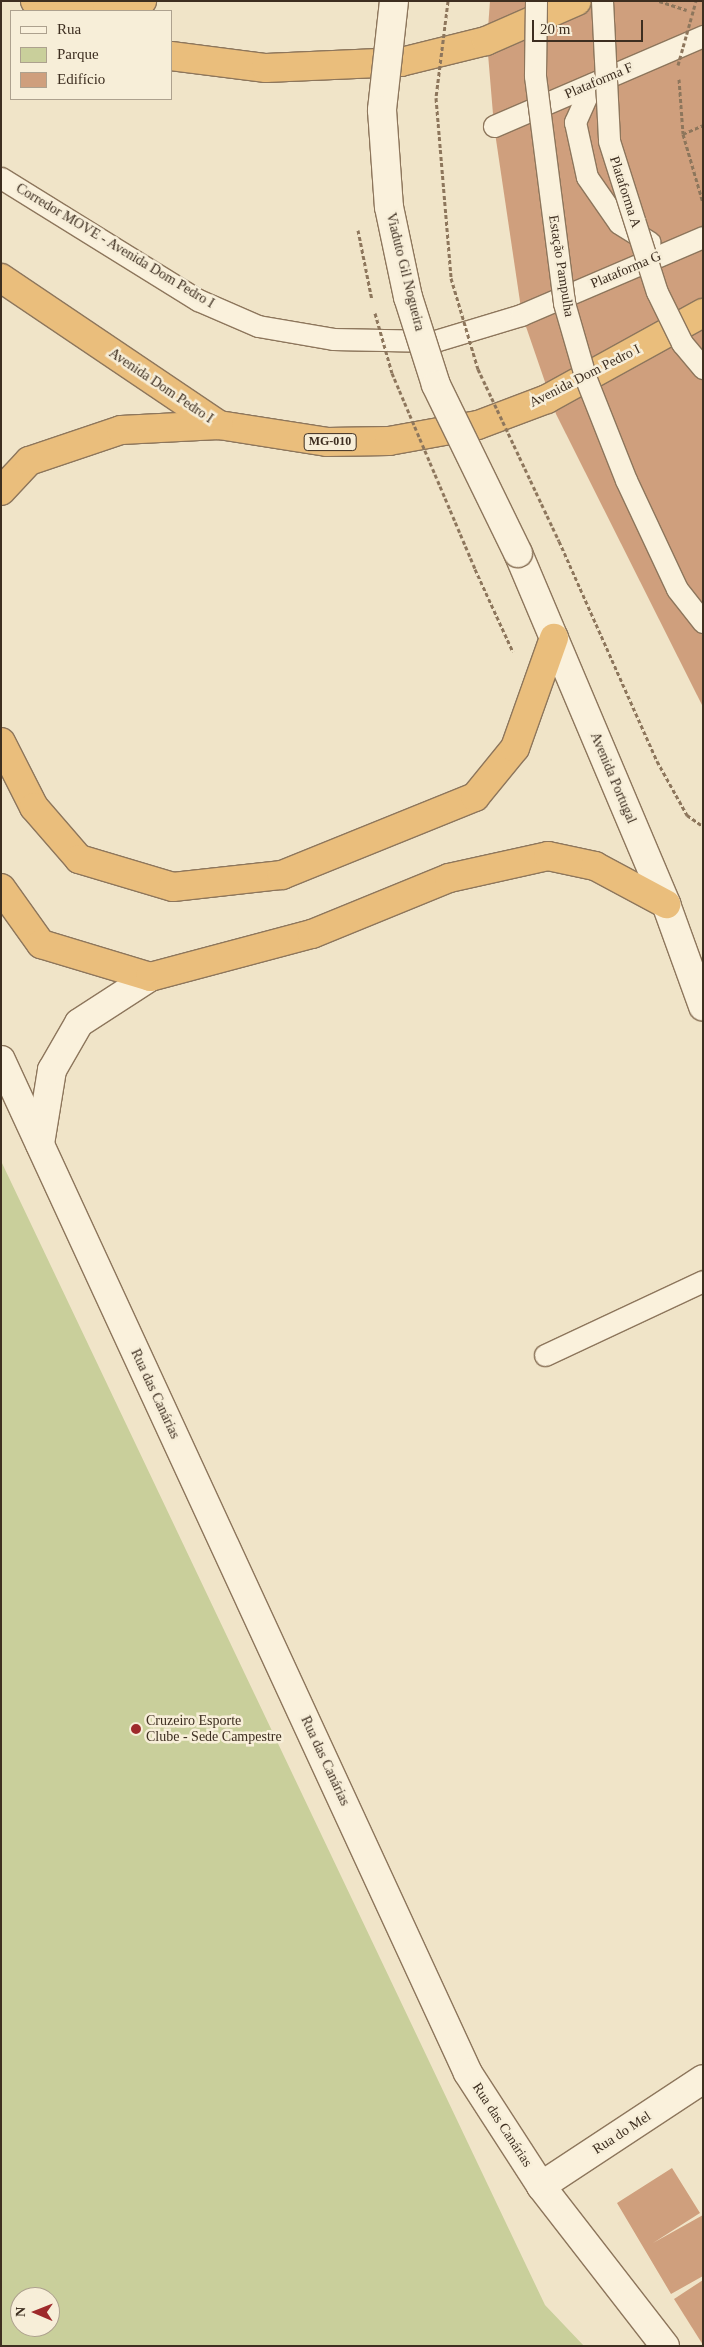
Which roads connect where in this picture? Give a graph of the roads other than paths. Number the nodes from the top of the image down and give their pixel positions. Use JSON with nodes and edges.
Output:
{"nodes":[{"id":1,"x":35,"y":1,"type":"edge"},
{"id":2,"x":67,"y":1,"type":"edge"},
{"id":3,"x":142,"y":1,"type":"edge"},
{"id":4,"x":394,"y":1,"type":"edge"},
{"id":5,"x":536,"y":1,"type":"edge"},
{"id":6,"x":577,"y":1,"type":"edge"},
{"id":7,"x":602,"y":1,"type":"edge"},
{"id":8,"x":57,"y":10,"type":"edge"},
{"id":9,"x":703,"y":36,"type":"edge"},
{"id":10,"x":172,"y":56,"type":"edge"},
{"id":11,"x":592,"y":84,"type":"junction"},
{"id":12,"x":494,"y":126,"type":"dead end"},
{"id":13,"x":1,"y":178,"type":"edge"},
{"id":14,"x":703,"y":237,"type":"edge"},
{"id":15,"x":667,"y":252,"type":"junction"},
{"id":16,"x":1,"y":278,"type":"edge"},
{"id":17,"x":703,"y":313,"type":"edge"},
{"id":18,"x":521,"y":315,"type":"joint"},
{"id":19,"x":703,"y":368,"type":"edge"},
{"id":20,"x":219,"y":425,"type":"junction"},
{"id":21,"x":1,"y":491,"type":"edge"},
{"id":22,"x":518,"y":552,"type":"joint"},
{"id":23,"x":703,"y":622,"type":"edge"},
{"id":24,"x":554,"y":638,"type":"junction"},
{"id":25,"x":1,"y":742,"type":"edge"},
{"id":26,"x":1,"y":888,"type":"edge"},
{"id":27,"x":666,"y":904,"type":"junction"},
{"id":28,"x":150,"y":977,"type":"junction"},
{"id":29,"x":703,"y":1006,"type":"edge"},
{"id":30,"x":1,"y":1060,"type":"edge"},
{"id":31,"x":40,"y":1144,"type":"junction"},
{"id":32,"x":703,"y":1281,"type":"edge"},
{"id":33,"x":545,"y":1355,"type":"dead end"},
{"id":34,"x":703,"y":2079,"type":"edge"},
{"id":35,"x":541,"y":2186,"type":"junction"},
{"id":36,"x":665,"y":2346,"type":"edge"}],
"edges":[{"from":1,"to":8,"type":"highway"},
{"from":2,"to":3,"type":"highway"},
{"from":4,"to":22,"type":"street","name":"Viaduto Gil Nogueira","bridge":true},
{"from":5,"to":23,"type":"lane","name":"Estação Pampulha","bridge":true},
{"from":6,"to":10,"type":"highway"},
{"from":7,"to":19,"type":"lane","name":"Plataforma A","bridge":true},
{"from":9,"to":11,"type":"lane","name":"Plataforma F"},
{"from":11,"to":12,"type":"lane","name":"Plataforma F"},
{"from":11,"to":15,"type":"lane"},
{"from":13,"to":18,"type":"lane","name":"Corredor MOVE - Avenida Dom Pedro I"},
{"from":14,"to":15,"type":"lane","name":"Plataforma G"},
{"from":15,"to":18,"type":"lane","name":"Plataforma G"},
{"from":16,"to":20,"type":"highway","name":"Avenida Dom Pedro I","number":"MG-010"},
{"from":17,"to":20,"type":"highway","name":"Avenida Dom Pedro I","number":"MG-010"},
{"from":20,"to":21,"type":"highway"},
{"from":22,"to":24,"type":"street","name":"Avenida Portugal"},
{"from":24,"to":25,"type":"highway"},
{"from":24,"to":27,"type":"street","name":"Avenida Portugal"},
{"from":26,"to":28,"type":"highway"},
{"from":27,"to":28,"type":"highway"},
{"from":27,"to":29,"type":"street","name":"Avenida Portugal"},
{"from":28,"to":31,"type":"street"},
{"from":30,"to":31,"type":"street","name":"Rua das Canárias"},
{"from":31,"to":35,"type":"street","name":"Rua das Canárias"},
{"from":32,"to":33,"type":"lane"},
{"from":34,"to":35,"type":"street","name":"Rua do Mel"},
{"from":35,"to":36,"type":"street","name":"Rua das Canárias"}]}
